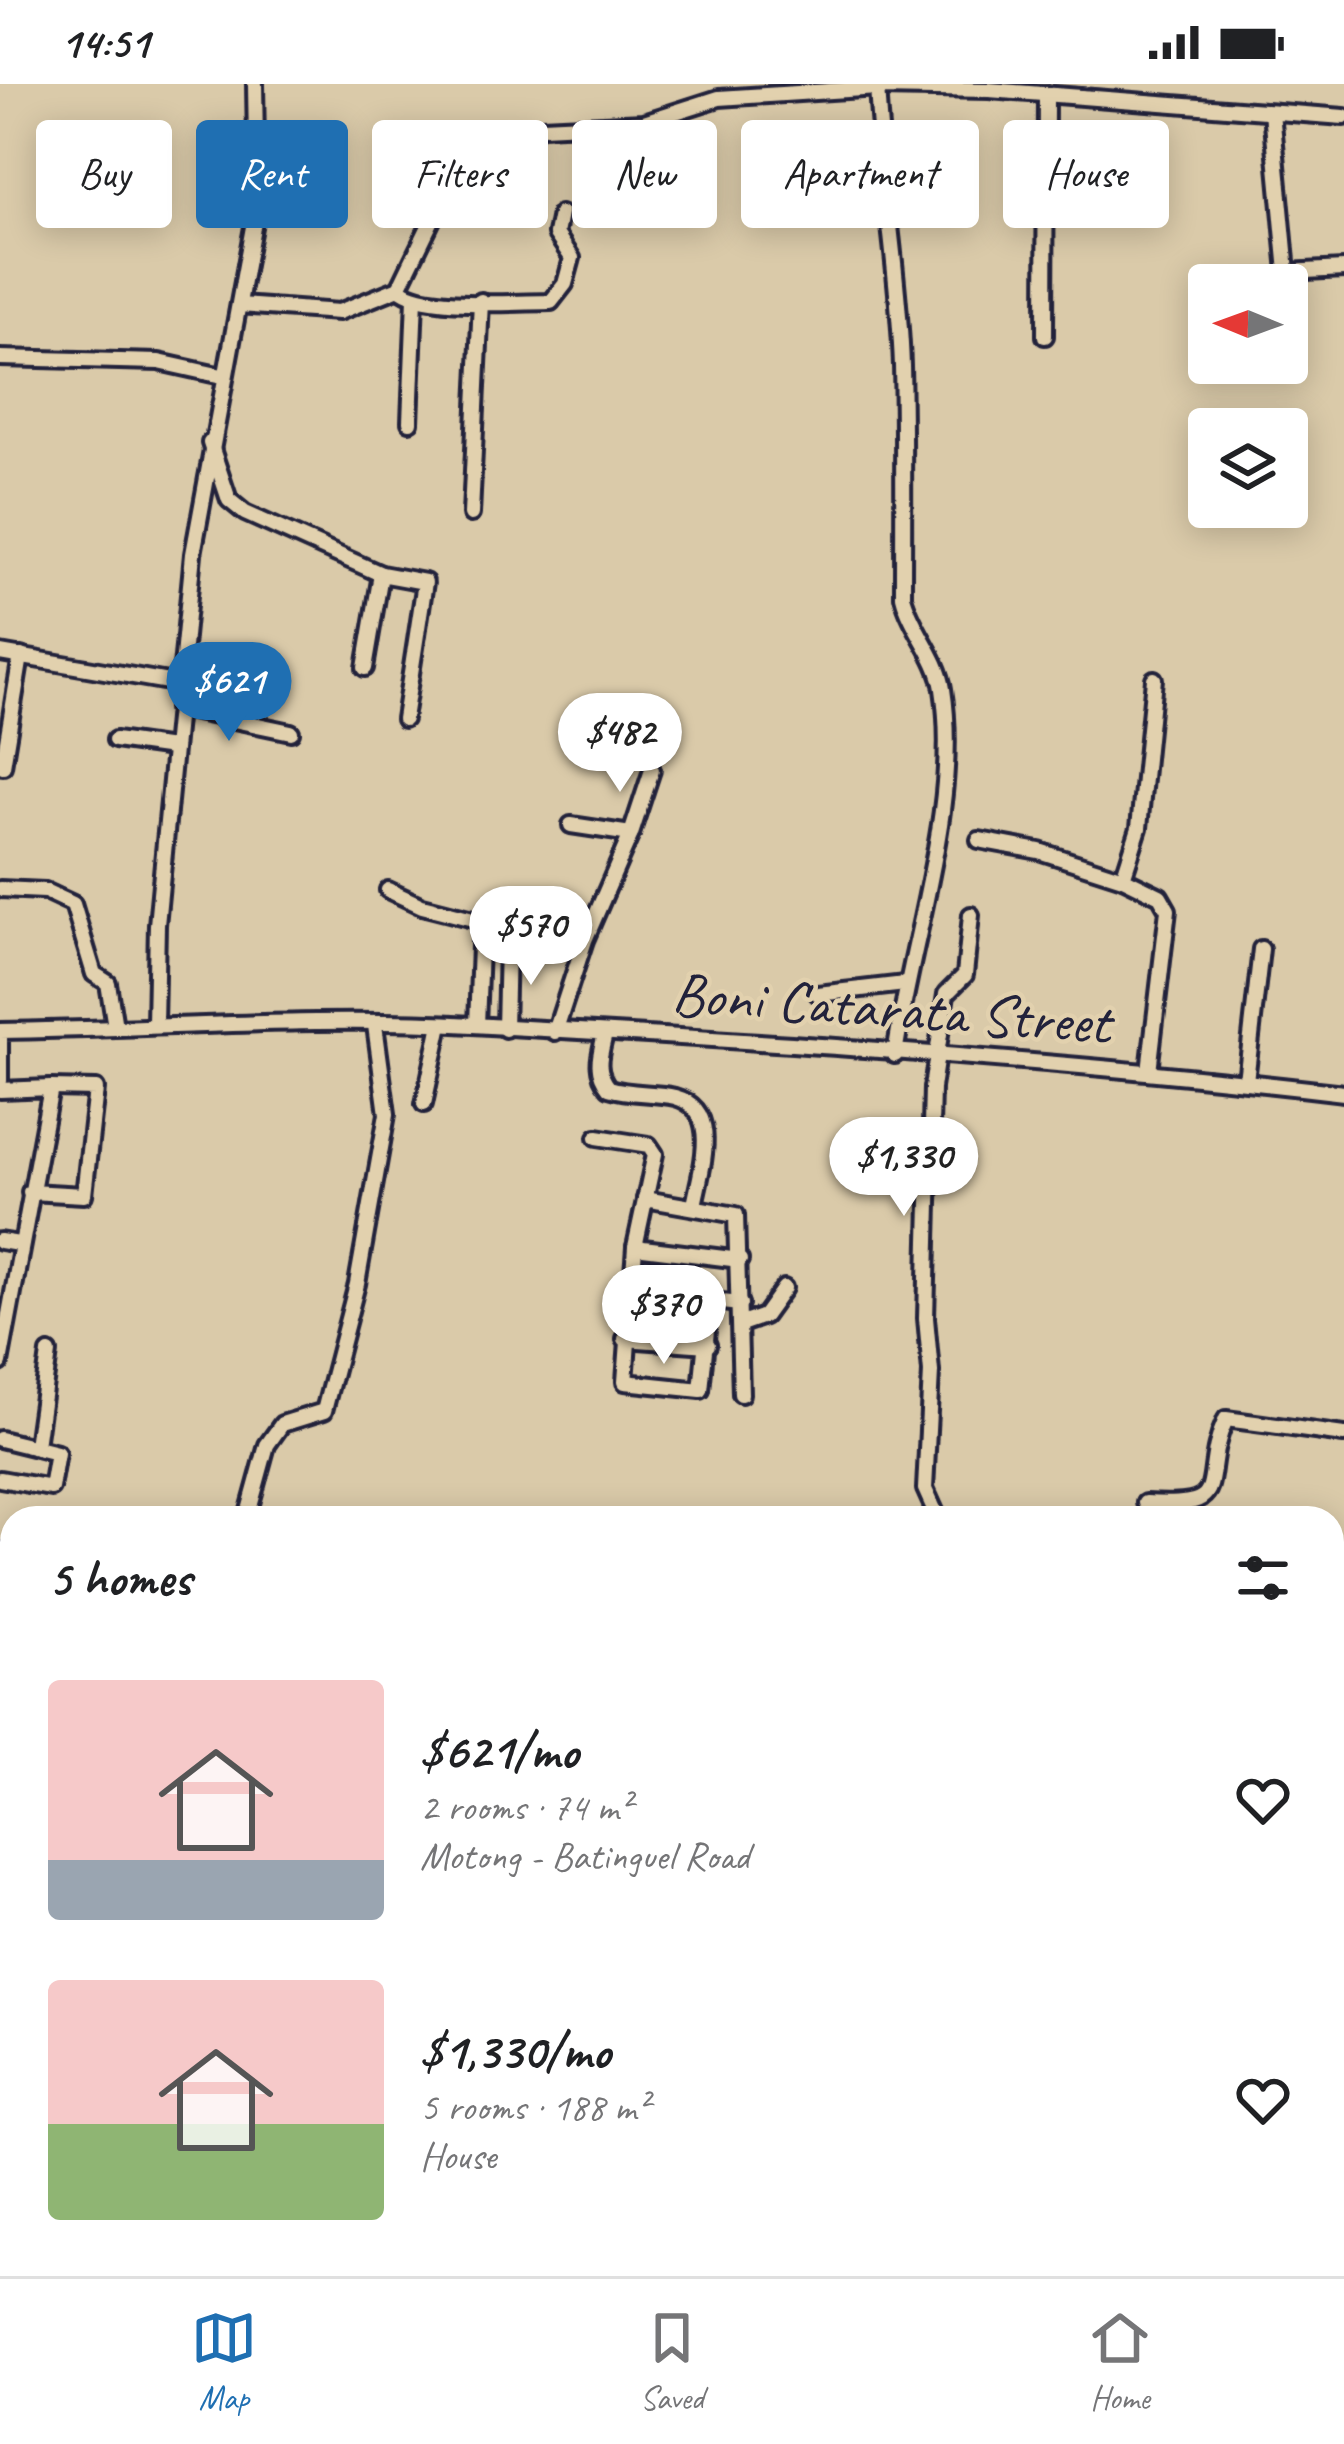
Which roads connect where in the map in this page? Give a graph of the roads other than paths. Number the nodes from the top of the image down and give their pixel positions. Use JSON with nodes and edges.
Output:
{"nodes":[{"id":1,"x":255,"y":84,"type":"edge"},
{"id":2,"x":877,"y":86,"type":"edge"},
{"id":3,"x":1046,"y":94,"type":"junction"},
{"id":4,"x":1272,"y":112,"type":"junction"},
{"id":5,"x":1344,"y":117,"type":"edge"},
{"id":6,"x":560,"y":214,"type":"dead end"},
{"id":7,"x":1344,"y":269,"type":"edge"},
{"id":8,"x":399,"y":288,"type":"junction"},
{"id":9,"x":415,"y":298,"type":"junction"},
{"id":10,"x":481,"y":301,"type":"junction"},
{"id":11,"x":238,"y":305,"type":"junction"},
{"id":12,"x":1045,"y":336,"type":"dead end"},
{"id":13,"x":0,"y":358,"type":"edge"},
{"id":14,"x":222,"y":376,"type":"junction"},
{"id":15,"x":410,"y":422,"type":"dead end"},
{"id":16,"x":210,"y":442,"type":"junction"},
{"id":17,"x":471,"y":514,"type":"dead end"},
{"id":18,"x":380,"y":574,"type":"junction"},
{"id":19,"x":0,"y":653,"type":"edge"},
{"id":20,"x":21,"y":656,"type":"junction"},
{"id":21,"x":364,"y":668,"type":"dead end"},
{"id":22,"x":1154,"y":679,"type":"dead end"},
{"id":23,"x":180,"y":684,"type":"junction"},
{"id":24,"x":177,"y":708,"type":"junction"},
{"id":25,"x":404,"y":719,"type":"dead end"},
{"id":26,"x":292,"y":732,"type":"dead end"},
{"id":27,"x":115,"y":740,"type":"dead end"},
{"id":28,"x":172,"y":748,"type":"junction"},
{"id":29,"x":3,"y":766,"type":"edge"},
{"id":30,"x":652,"y":770,"type":"dead end"},
{"id":31,"x":571,"y":826,"type":"dead end"},
{"id":32,"x":631,"y":834,"type":"junction"},
{"id":33,"x":979,"y":840,"type":"dead end"},
{"id":34,"x":1123,"y":878,"type":"junction"},
{"id":35,"x":0,"y":889,"type":"edge"},
{"id":36,"x":388,"y":890,"type":"dead end"},
{"id":37,"x":971,"y":915,"type":"dead end"},
{"id":38,"x":507,"y":945,"type":"dead end"},
{"id":39,"x":1261,"y":949,"type":"dead end"},
{"id":40,"x":904,"y":984,"type":"junction"},
{"id":41,"x":818,"y":994,"type":"dead end"},
{"id":42,"x":155,"y":1024,"type":"junction"},
{"id":43,"x":375,"y":1024,"type":"junction"},
{"id":44,"x":441,"y":1024,"type":"junction"},
{"id":45,"x":477,"y":1025,"type":"junction"},
{"id":46,"x":115,"y":1027,"type":"junction"},
{"id":47,"x":505,"y":1029,"type":"junction"},
{"id":48,"x":0,"y":1031,"type":"edge"},
{"id":49,"x":555,"y":1032,"type":"junction"},
{"id":50,"x":605,"y":1034,"type":"junction"},
{"id":51,"x":895,"y":1055,"type":"junction"},
{"id":52,"x":936,"y":1056,"type":"junction"},
{"id":53,"x":1150,"y":1071,"type":"junction"},
{"id":54,"x":1246,"y":1081,"type":"junction"},
{"id":55,"x":0,"y":1086,"type":"edge"},
{"id":56,"x":51,"y":1088,"type":"junction"},
{"id":57,"x":1344,"y":1093,"type":"edge"},
{"id":58,"x":424,"y":1104,"type":"dead end"},
{"id":59,"x":597,"y":1137,"type":"dead end"},
{"id":60,"x":30,"y":1192,"type":"junction"},
{"id":61,"x":646,"y":1199,"type":"junction"},
{"id":62,"x":694,"y":1205,"type":"junction"},
{"id":63,"x":0,"y":1241,"type":"edge"},
{"id":64,"x":20,"y":1244,"type":"junction"},
{"id":65,"x":635,"y":1247,"type":"junction"},
{"id":66,"x":740,"y":1260,"type":"junction"},
{"id":67,"x":784,"y":1288,"type":"dead end"},
{"id":68,"x":629,"y":1292,"type":"junction"},
{"id":69,"x":710,"y":1300,"type":"junction"},
{"id":70,"x":740,"y":1304,"type":"junction"},
{"id":71,"x":741,"y":1324,"type":"junction"},
{"id":72,"x":625,"y":1339,"type":"junction"},
{"id":73,"x":708,"y":1345,"type":"junction"},
{"id":74,"x":49,"y":1353,"type":"dead end"},
{"id":75,"x":0,"y":1363,"type":"edge"},
{"id":76,"x":741,"y":1394,"type":"dead end"},
{"id":77,"x":1344,"y":1436,"type":"edge"},
{"id":78,"x":0,"y":1438,"type":"edge"},
{"id":79,"x":36,"y":1446,"type":"junction"},
{"id":80,"x":0,"y":1479,"type":"edge"},
{"id":81,"x":1145,"y":1503,"type":"dead end"},
{"id":82,"x":253,"y":1506,"type":"edge"},
{"id":83,"x":933,"y":1506,"type":"edge"}],
"edges":[{"from":1,"to":11,"type":"street"},
{"from":2,"to":3,"type":"street"},
{"from":2,"to":8,"type":"street"},
{"from":2,"to":40,"type":"street"},
{"from":3,"to":4,"type":"street"},
{"from":3,"to":12,"type":"street"},
{"from":4,"to":5,"type":"street"},
{"from":4,"to":7,"type":"street"},
{"from":6,"to":10,"type":"street"},
{"from":8,"to":9,"type":"street"},
{"from":8,"to":11,"type":"street"},
{"from":9,"to":10,"type":"street"},
{"from":9,"to":15,"type":"street"},
{"from":10,"to":17,"type":"street"},
{"from":11,"to":14,"type":"street"},
{"from":13,"to":14,"type":"street"},
{"from":14,"to":16,"type":"street"},
{"from":16,"to":18,"type":"street"},
{"from":16,"to":23,"type":"street"},
{"from":18,"to":21,"type":"street"},
{"from":18,"to":25,"type":"street"},
{"from":19,"to":20,"type":"street"},
{"from":20,"to":23,"type":"street"},
{"from":20,"to":29,"type":"street"},
{"from":22,"to":34,"type":"street"},
{"from":23,"to":24,"type":"street"},
{"from":24,"to":26,"type":"street"},
{"from":24,"to":28,"type":"street"},
{"from":27,"to":28,"type":"street"},
{"from":28,"to":42,"type":"street"},
{"from":30,"to":32,"type":"street"},
{"from":31,"to":32,"type":"street"},
{"from":32,"to":49,"type":"street"},
{"from":33,"to":34,"type":"street"},
{"from":34,"to":53,"type":"street"},
{"from":35,"to":46,"type":"street"},
{"from":36,"to":45,"type":"street"},
{"from":37,"to":52,"type":"street"},
{"from":38,"to":47,"type":"street"},
{"from":39,"to":54,"type":"street"},
{"from":40,"to":41,"type":"street"},
{"from":40,"to":51,"type":"street"},
{"from":42,"to":43,"type":"street","name":"Boni Catarata Street"},
{"from":42,"to":46,"type":"street","name":"Boni Catarata Street"},
{"from":43,"to":44,"type":"street","name":"Boni Catarata Street"},
{"from":43,"to":82,"type":"street"},
{"from":44,"to":45,"type":"street","name":"Boni Catarata Street"},
{"from":44,"to":58,"type":"street"},
{"from":45,"to":47,"type":"street","name":"Boni Catarata Street"},
{"from":46,"to":48,"type":"street","name":"Boni Catarata Street"},
{"from":47,"to":49,"type":"street","name":"Boni Catarata Street"},
{"from":48,"to":55,"type":"street"},
{"from":49,"to":50,"type":"street","name":"Boni Catarata Street"},
{"from":50,"to":51,"type":"street","name":"Boni Catarata Street"},
{"from":50,"to":62,"type":"street"},
{"from":51,"to":52,"type":"street","name":"Boni Catarata Street"},
{"from":52,"to":53,"type":"street","name":"Boni Catarata Street"},
{"from":52,"to":83,"type":"street"},
{"from":53,"to":54,"type":"street","name":"Boni Catarata Street"},
{"from":54,"to":57,"type":"street","name":"Boni Catarata Street"},
{"from":55,"to":56,"type":"street"},
{"from":56,"to":60,"type":"street"},
{"from":56,"to":60,"type":"street"},
{"from":59,"to":61,"type":"street"},
{"from":60,"to":64,"type":"street"},
{"from":61,"to":62,"type":"street"},
{"from":61,"to":65,"type":"street"},
{"from":62,"to":66,"type":"street"},
{"from":63,"to":64,"type":"street"},
{"from":64,"to":75,"type":"street"},
{"from":65,"to":66,"type":"street"},
{"from":65,"to":68,"type":"street"},
{"from":66,"to":70,"type":"street"},
{"from":67,"to":71,"type":"street"},
{"from":68,"to":69,"type":"street"},
{"from":68,"to":72,"type":"street"},
{"from":69,"to":70,"type":"street"},
{"from":69,"to":73,"type":"street"},
{"from":70,"to":71,"type":"street"},
{"from":71,"to":76,"type":"street"},
{"from":72,"to":73,"type":"street"},
{"from":72,"to":73,"type":"street"},
{"from":74,"to":79,"type":"street"},
{"from":77,"to":81,"type":"street"},
{"from":78,"to":79,"type":"street"},
{"from":79,"to":80,"type":"street"}]}
